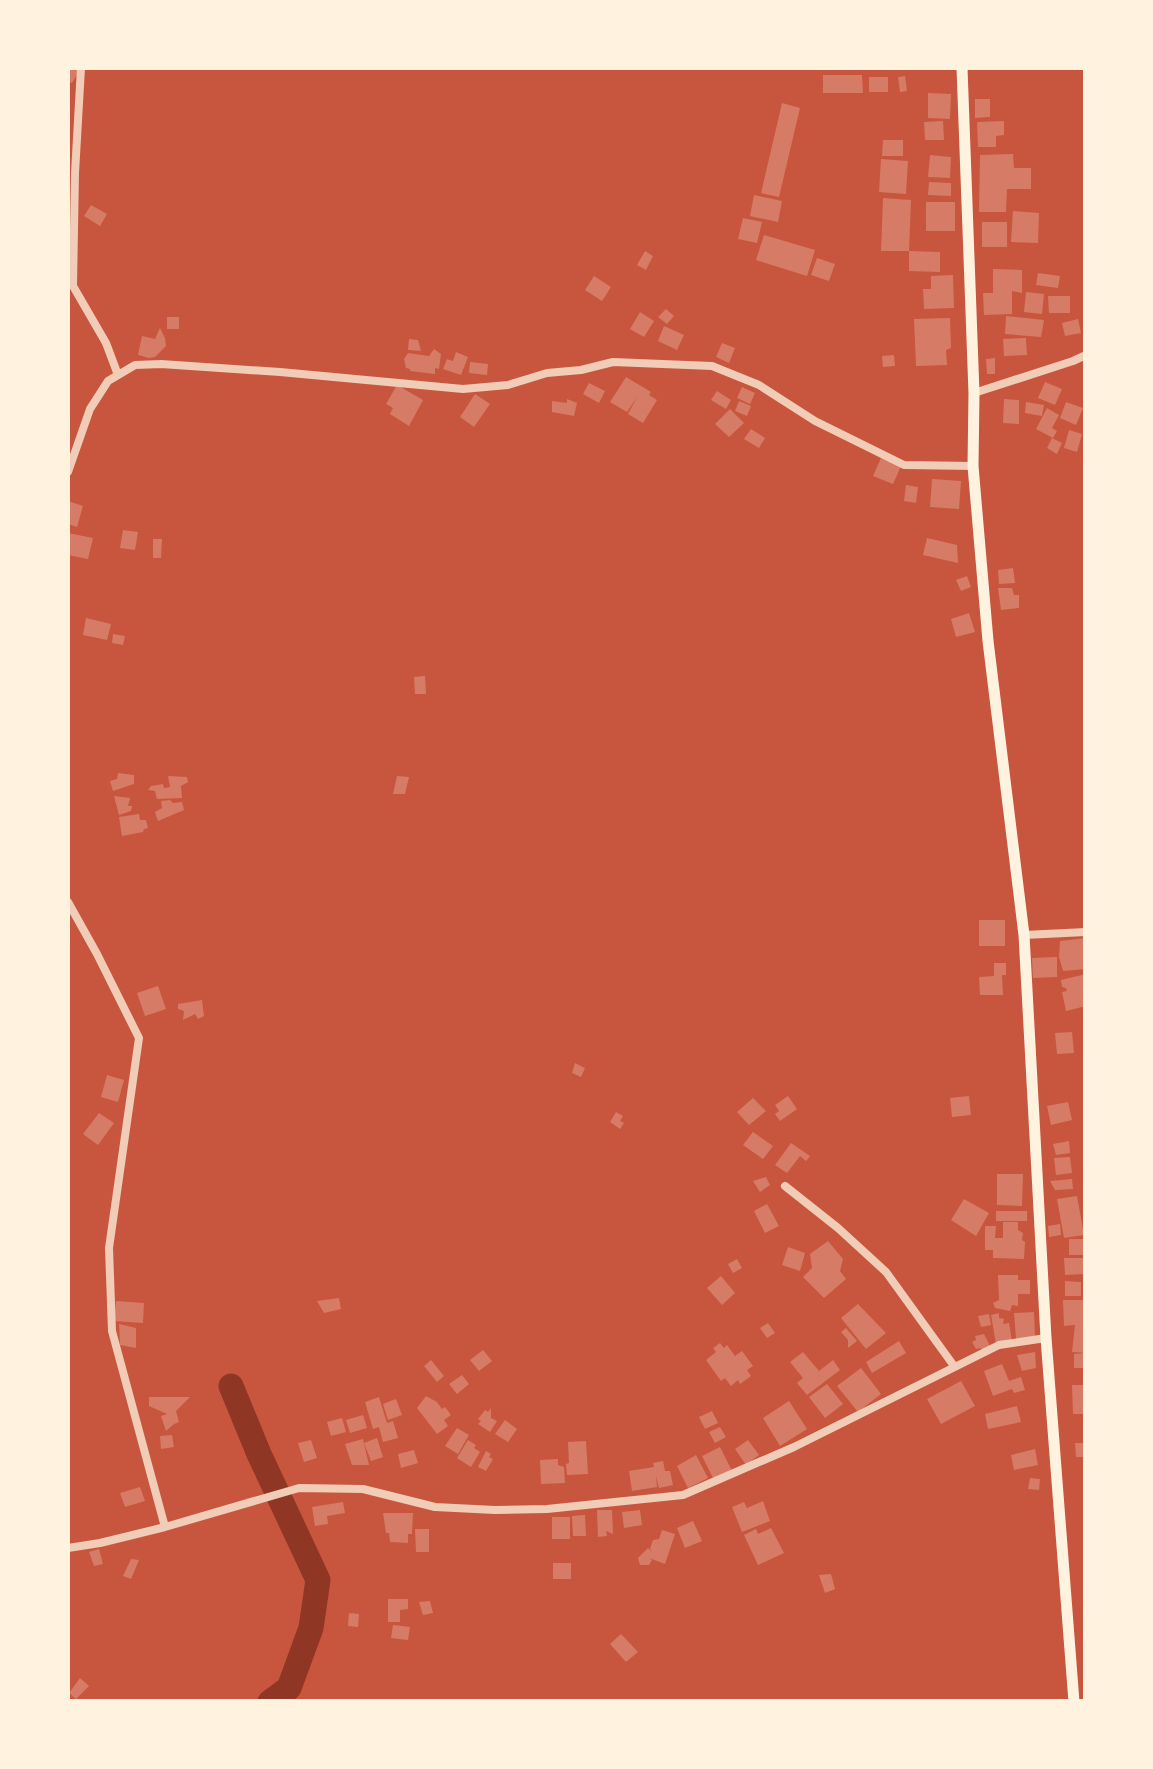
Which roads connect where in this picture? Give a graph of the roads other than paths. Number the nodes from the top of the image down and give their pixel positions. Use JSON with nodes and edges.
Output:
{"nodes":[{"id":1,"x":81,"y":68,"type":"edge"},
{"id":2,"x":962,"y":68,"type":"edge"},
{"id":3,"x":1086,"y":355,"type":"edge"},
{"id":4,"x":118,"y":375,"type":"junction"},
{"id":5,"x":974,"y":393,"type":"junction"},
{"id":6,"x":973,"y":466,"type":"junction"},
{"id":7,"x":68,"y":472,"type":"edge"},
{"id":8,"x":68,"y":902,"type":"edge"},
{"id":9,"x":1086,"y":932,"type":"edge"},
{"id":10,"x":1024,"y":935,"type":"junction"},
{"id":11,"x":785,"y":1186,"type":"dead end"},
{"id":12,"x":1046,"y":1338,"type":"junction"},
{"id":13,"x":954,"y":1366,"type":"junction"},
{"id":14,"x":165,"y":1527,"type":"junction"},
{"id":15,"x":68,"y":1548,"type":"edge"},
{"id":16,"x":1074,"y":1702,"type":"edge"}],
"edges":[{"from":1,"to":4,"type":"street"},
{"from":2,"to":5,"type":"main road"},
{"from":3,"to":5,"type":"street"},
{"from":4,"to":6,"type":"street"},
{"from":4,"to":7,"type":"street"},
{"from":5,"to":6,"type":"main road"},
{"from":6,"to":10,"type":"main road"},
{"from":8,"to":14,"type":"street"},
{"from":9,"to":10,"type":"street"},
{"from":10,"to":12,"type":"main road"},
{"from":11,"to":13,"type":"street"},
{"from":12,"to":13,"type":"street"},
{"from":12,"to":16,"type":"main road"},
{"from":13,"to":14,"type":"street"},
{"from":14,"to":15,"type":"street"}]}
